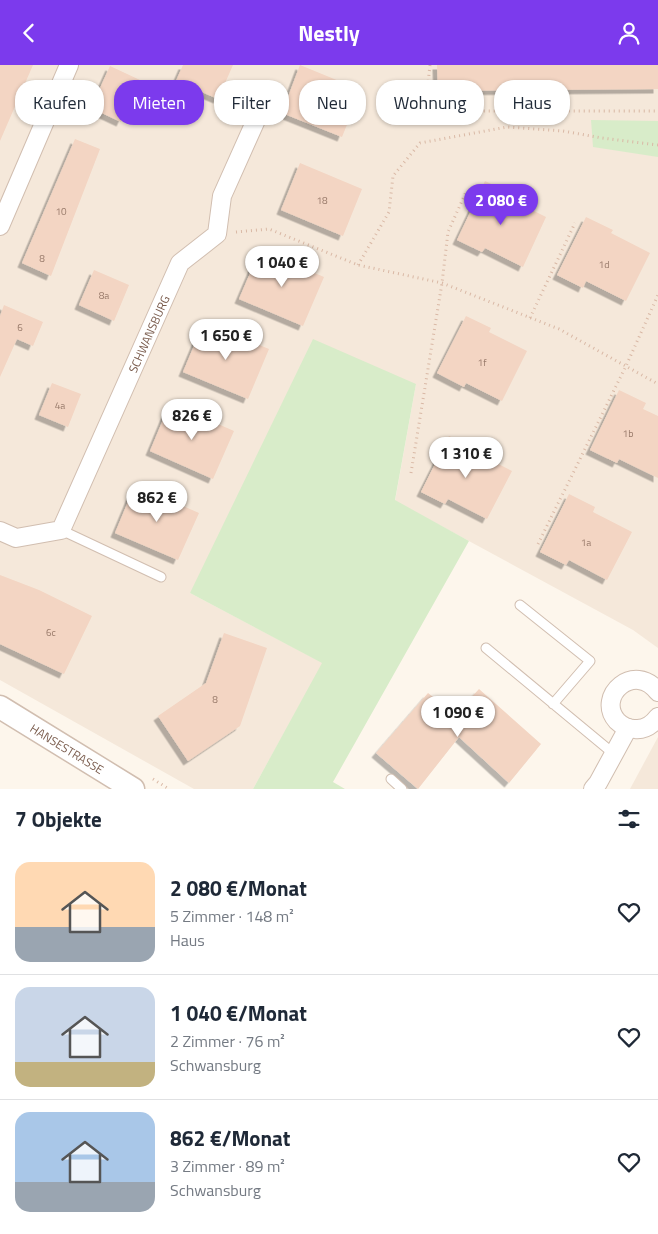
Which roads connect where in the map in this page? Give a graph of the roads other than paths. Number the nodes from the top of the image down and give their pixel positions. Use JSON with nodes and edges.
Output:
{"nodes":[{"id":1,"x":69,"y":65,"type":"edge"},
{"id":2,"x":254,"y":125,"type":"edge"},
{"id":3,"x":0,"y":226,"type":"edge"},
{"id":4,"x":61,"y":530,"type":"junction"},
{"id":5,"x":0,"y":531,"type":"edge"},
{"id":6,"x":161,"y":577,"type":"dead end"},
{"id":7,"x":520,"y":605,"type":"dead end"},
{"id":8,"x":486,"y":649,"type":"dead end"},
{"id":9,"x":657,"y":687,"type":"edge"},
{"id":10,"x":553,"y":704,"type":"junction"},
{"id":11,"x":0,"y":707,"type":"edge"},
{"id":12,"x":658,"y":717,"type":"edge"},
{"id":13,"x":628,"y":728,"type":"junction"},
{"id":14,"x":614,"y":754,"type":"junction"},
{"id":15,"x":391,"y":779,"type":"dead end"},
{"id":16,"x":133,"y":789,"type":"edge"},
{"id":17,"x":402,"y":789,"type":"edge"},
{"id":18,"x":593,"y":789,"type":"edge"}],
"edges":[{"from":1,"to":3,"type":"street"},
{"from":2,"to":4,"type":"street","name":"SCHWANSBURG"},
{"from":4,"to":5,"type":"street"},
{"from":4,"to":6,"type":"lane"},
{"from":7,"to":10,"type":"lane"},
{"from":8,"to":10,"type":"lane"},
{"from":9,"to":13,"type":"street"},
{"from":10,"to":14,"type":"lane"},
{"from":11,"to":16,"type":"street","name":"HANSESTRASSE"},
{"from":12,"to":13,"type":"street"},
{"from":13,"to":14,"type":"street"},
{"from":14,"to":18,"type":"street"},
{"from":15,"to":17,"type":"lane"}]}
